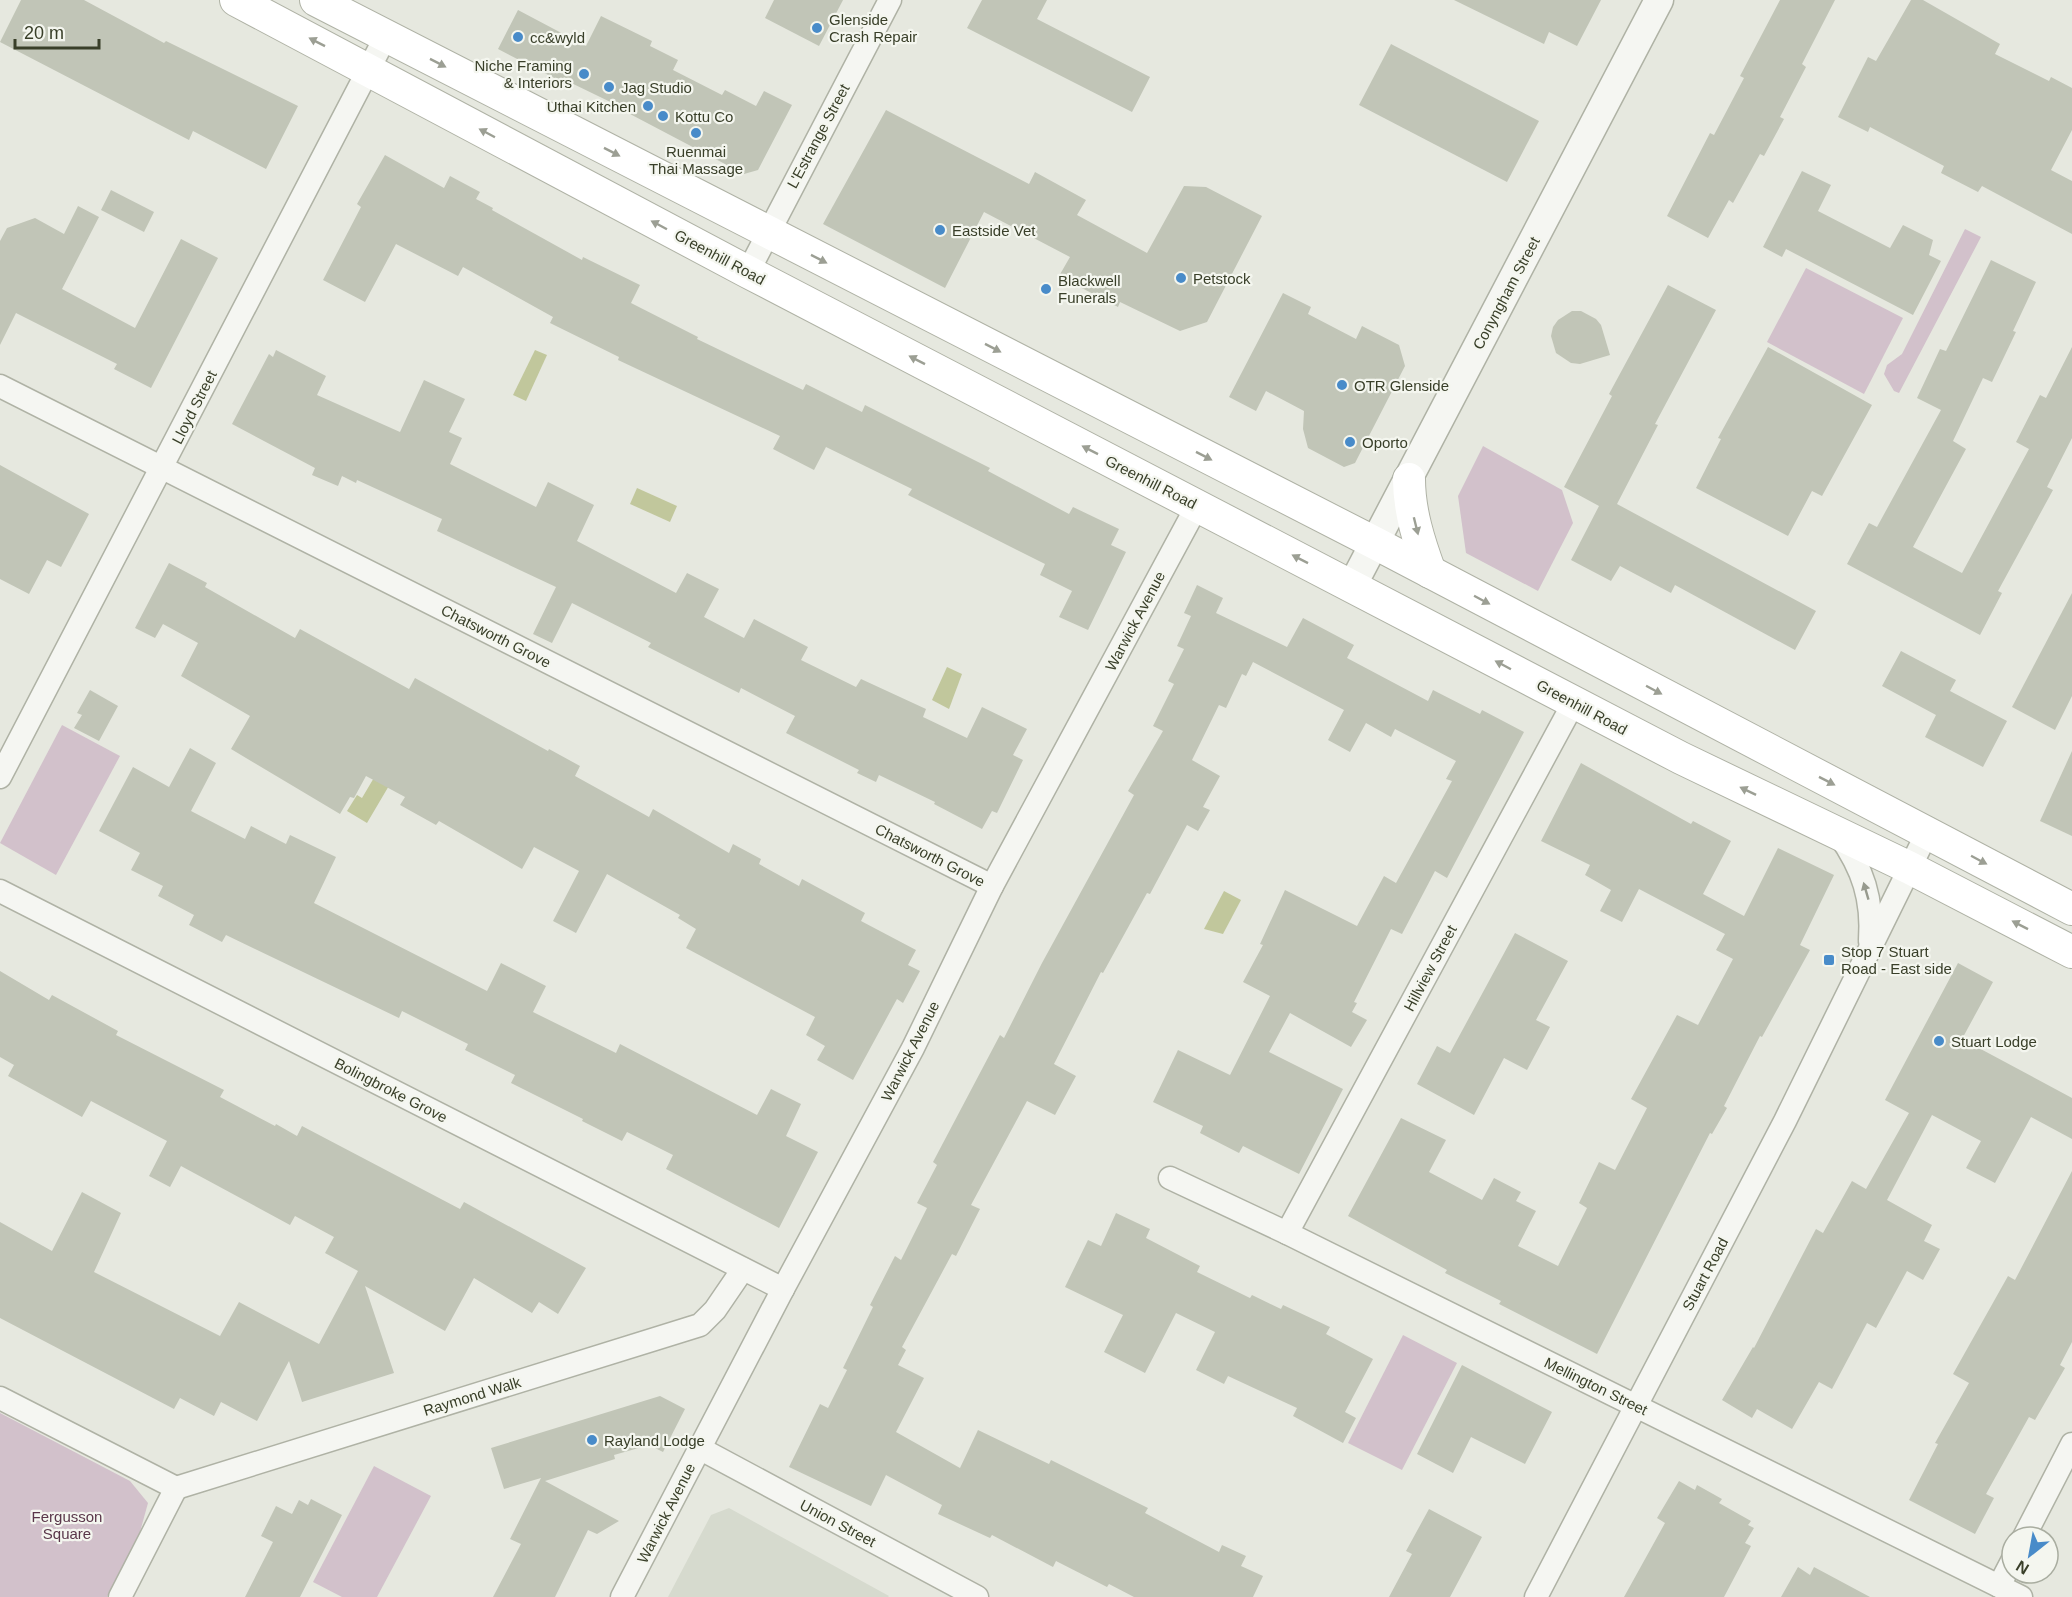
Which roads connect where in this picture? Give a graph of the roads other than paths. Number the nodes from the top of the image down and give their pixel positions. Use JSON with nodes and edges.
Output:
{"nodes":[{"id":1,"x":236,"y":0,"type":"edge"},
{"id":2,"x":316,"y":0,"type":"edge"},
{"id":3,"x":890,"y":0,"type":"edge"},
{"id":4,"x":1659,"y":0,"type":"edge"},
{"id":5,"x":386,"y":36,"type":"junction"},
{"id":6,"x":368,"y":69,"type":"junction"},
{"id":7,"x":767,"y":233,"type":"junction"},
{"id":8,"x":748,"y":272,"type":"junction"},
{"id":9,"x":0,"y":386,"type":"edge"},
{"id":10,"x":1154,"y":430,"type":"junction"},
{"id":11,"x":163,"y":468,"type":"junction"},
{"id":12,"x":1409,"y":479,"type":"junction"},
{"id":13,"x":1197,"y":506,"type":"junction"},
{"id":14,"x":1375,"y":543,"type":"junction"},
{"id":15,"x":1430,"y":572,"type":"junction"},
{"id":16,"x":1352,"y":586,"type":"junction"},
{"id":17,"x":1574,"y":702,"type":"junction"},
{"id":18,"x":0,"y":777,"type":"edge"},
{"id":19,"x":1927,"y":833,"type":"junction"},
{"id":20,"x":1839,"y":834,"type":"junction"},
{"id":21,"x":1910,"y":868,"type":"junction"},
{"id":22,"x":992,"y":886,"type":"junction"},
{"id":23,"x":0,"y":891,"type":"edge"},
{"id":24,"x":2072,"y":909,"type":"edge"},
{"id":25,"x":1870,"y":949,"type":"junction"},
{"id":26,"x":2072,"y":952,"type":"edge"},
{"id":27,"x":1170,"y":1178,"type":"dead end"},
{"id":28,"x":1287,"y":1233,"type":"junction"},
{"id":29,"x":744,"y":1269,"type":"junction"},
{"id":30,"x":783,"y":1289,"type":"junction"},
{"id":31,"x":0,"y":1398,"type":"edge"},
{"id":32,"x":1637,"y":1406,"type":"junction"},
{"id":33,"x":2072,"y":1444,"type":"edge"},
{"id":34,"x":699,"y":1448,"type":"junction"},
{"id":35,"x":176,"y":1488,"type":"junction"},
{"id":36,"x":2030,"y":1525,"type":"edge"},
{"id":37,"x":1999,"y":1586,"type":"joint"},
{"id":38,"x":120,"y":1597,"type":"edge"},
{"id":39,"x":622,"y":1597,"type":"edge"},
{"id":40,"x":977,"y":1597,"type":"edge"},
{"id":41,"x":1536,"y":1597,"type":"edge"},
{"id":42,"x":2021,"y":1597,"type":"edge"}],
"edges":[{"from":6,"to":1,"type":"main road","name":"Greenhill Road","one_way":true},
{"from":2,"to":5,"type":"main road"},
{"from":3,"to":7,"type":"street","name":"L'Estrange Street"},
{"from":4,"to":12,"type":"street","name":"Conyngham Street"},
{"from":5,"to":6,"type":"street","name":"Lloyd Street"},
{"from":5,"to":7,"type":"main road","one_way":true},
{"from":8,"to":6,"type":"main road","name":"Greenhill Road","one_way":true},
{"from":6,"to":11,"type":"street","name":"Lloyd Street"},
{"from":7,"to":8,"type":"street","name":"L'Estrange Street"},
{"from":7,"to":10,"type":"main road","one_way":true},
{"from":13,"to":8,"type":"main road","name":"Greenhill Road","one_way":true},
{"from":9,"to":11,"type":"street","name":"Chatsworth Grove"},
{"from":10,"to":13,"type":"main road"},
{"from":10,"to":14,"type":"main road","one_way":true},
{"from":11,"to":18,"type":"street","name":"Lloyd Street"},
{"from":11,"to":22,"type":"street","name":"Chatsworth Grove"},
{"from":12,"to":14,"type":"street","name":"Conyngham Street"},
{"from":12,"to":15,"type":"main road","one_way":true},
{"from":16,"to":13,"type":"main road","name":"Greenhill Road","one_way":true},
{"from":13,"to":22,"type":"street","name":"Warwick Avenue"},
{"from":14,"to":15,"type":"main road"},
{"from":14,"to":16,"type":"street","name":"Conyngham Street"},
{"from":15,"to":19,"type":"main road","one_way":true},
{"from":17,"to":16,"type":"main road","name":"Greenhill Road","one_way":true},
{"from":20,"to":17,"type":"main road","name":"Greenhill Road","one_way":true},
{"from":17,"to":28,"type":"street","name":"Hillview Street"},
{"from":19,"to":21,"type":"street","name":"Stuart Road"},
{"from":19,"to":24,"type":"main road","one_way":true},
{"from":20,"to":21,"type":"main road","name":"Greenhill Road"},
{"from":25,"to":20,"type":"street","name":"Stuart Road","one_way":true},
{"from":21,"to":25,"type":"street","name":"Stuart Road"},
{"from":26,"to":21,"type":"main road","name":"Greenhill Road","one_way":true},
{"from":22,"to":30,"type":"street","name":"Warwick Avenue"},
{"from":23,"to":29,"type":"street","name":"Bolingbroke Grove"},
{"from":25,"to":32,"type":"street","name":"Stuart Road"},
{"from":27,"to":28,"type":"street","name":"Mellington Street"},
{"from":28,"to":32,"type":"street","name":"Mellington Street"},
{"from":29,"to":30,"type":"street","name":"Bolingbroke Grove"},
{"from":29,"to":35,"type":"street","name":"Raymond Walk"},
{"from":30,"to":34,"type":"street","name":"Warwick Avenue"},
{"from":31,"to":35,"type":"street"},
{"from":32,"to":37,"type":"street","name":"Mellington Street"},
{"from":32,"to":41,"type":"street","name":"Stuart Road"},
{"from":33,"to":36,"type":"street"},
{"from":34,"to":39,"type":"street","name":"Warwick Avenue"},
{"from":34,"to":40,"type":"street","name":"Union Street"},
{"from":35,"to":38,"type":"street"},
{"from":37,"to":42,"type":"street","name":"Mellington Street"}]}
